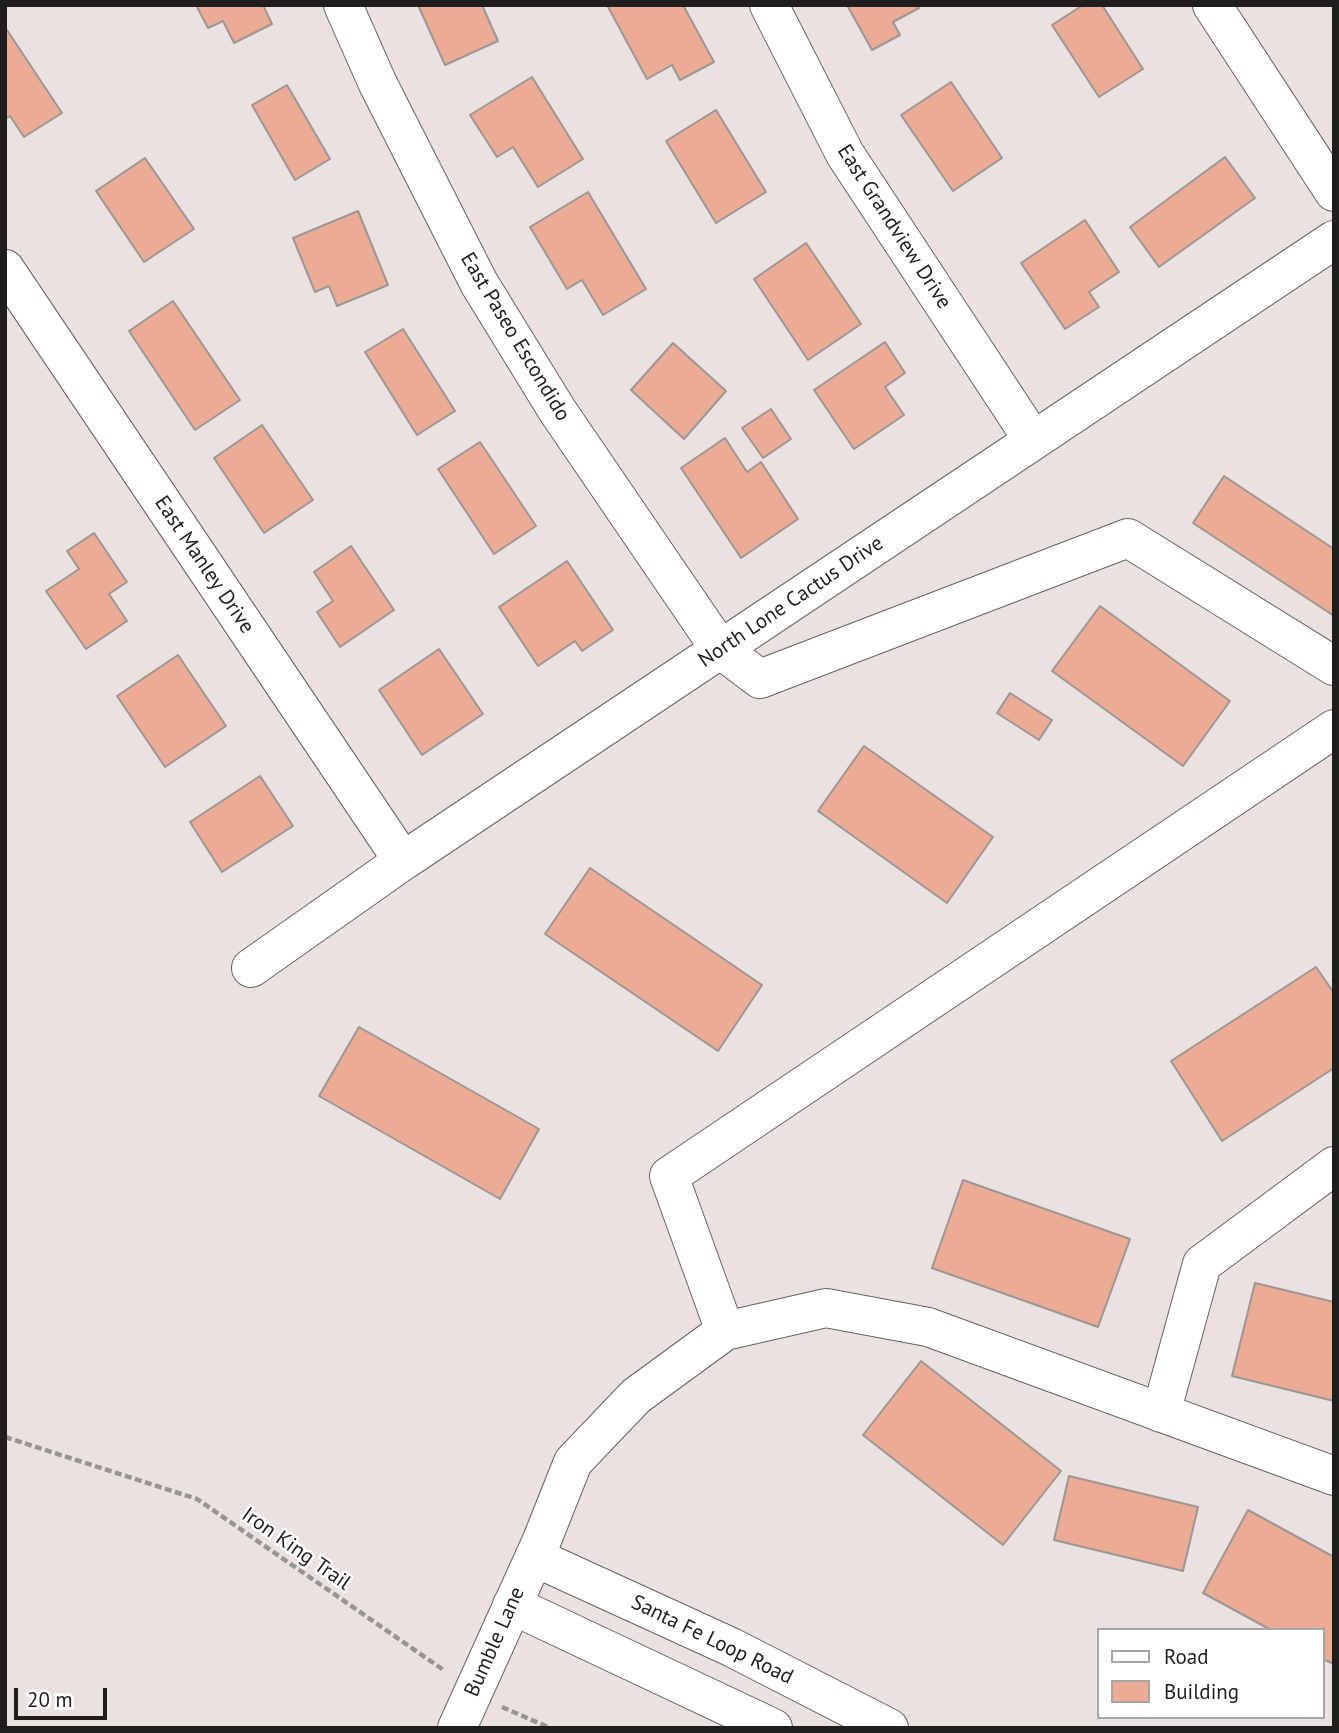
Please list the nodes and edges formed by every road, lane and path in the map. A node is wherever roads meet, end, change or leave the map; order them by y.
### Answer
1 (343, 5) edge
2 (769, 5) edge
3 (1212, 5) edge
4 (1334, 192) edge
5 (1334, 240) edge
6 (5, 269) edge
7 (1033, 440) junction
8 (720, 649) junction
9 (1334, 666) edge
10 (1334, 729) edge
11 (403, 861) junction
12 (251, 968) dead end
13 (1334, 1166) edge
14 (725, 1331) junction
15 (1161, 1413) junction
16 (5, 1437) edge
17 (1334, 1476) edge
18 (534, 1557) junction
19 (512, 1605) junction
20 (474, 1691) junction
21 (457, 1728) edge
22 (550, 1728) edge
23 (772, 1728) edge
24 (889, 1728) edge

1 - 8 street, East Paseo Escondido
2 - 7 street, East Grandview Drive
3 - 4 street
5 - 7 street, North Lone Cactus Drive
6 - 11 street, East Manley Drive
7 - 8 street, North Lone Cactus Drive
8 - 9 street, East Paseo Escondido
8 - 11 street, North Lone Cactus Drive
10 - 14 street
11 - 12 street, North Lone Cactus Drive
13 - 15 street
14 - 15 street
14 - 18 street, Bumble Lane
15 - 17 street
16 - 20 path, Iron King Trail
18 - 19 street, Bumble Lane
18 - 24 street, Santa Fe Loop Road
19 - 20 street, Bumble Lane
19 - 23 street
20 - 21 street, Bumble Lane
20 - 22 path, Iron King Trail

